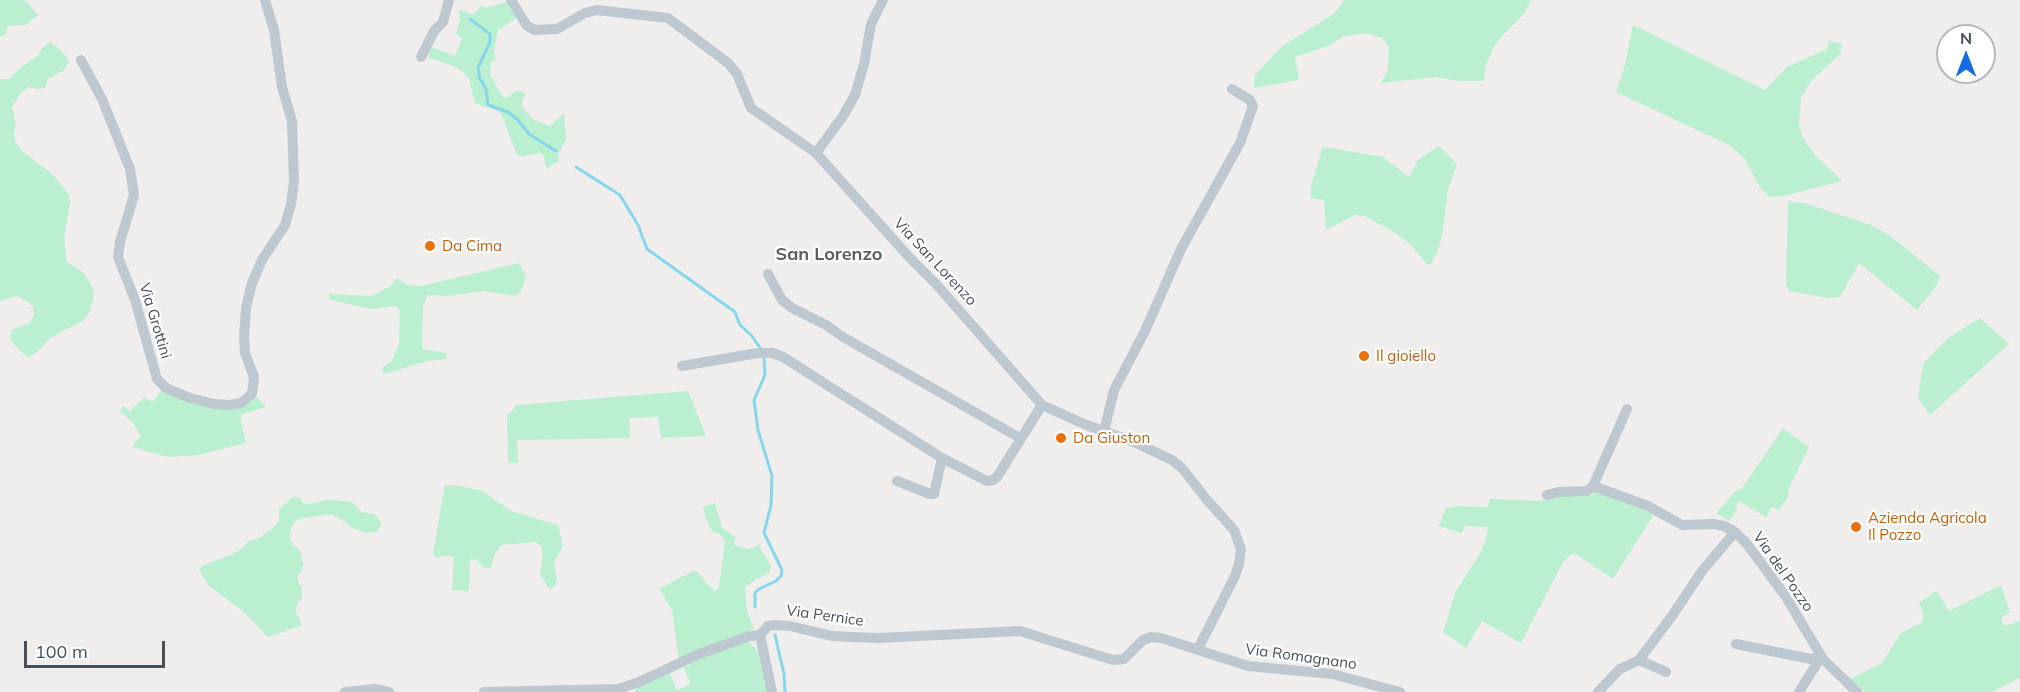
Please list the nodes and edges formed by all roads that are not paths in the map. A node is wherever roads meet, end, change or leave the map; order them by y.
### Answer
1 (265, 0) edge
2 (449, 0) edge
3 (511, 0) edge
4 (883, 0) edge
5 (421, 57) dead end
6 (81, 60) dead end
7 (1232, 89) dead end
8 (816, 153) junction
9 (768, 274) dead end
10 (682, 366) dead end
11 (1042, 405) junction
12 (1627, 409) dead end
13 (1104, 431) junction
14 (1020, 438) junction
15 (942, 458) junction
16 (897, 481) dead end
17 (1593, 486) junction
18 (1547, 495) dead end
19 (1735, 532) junction
20 (762, 633) junction
21 (1736, 644) dead end
22 (1198, 649) junction
23 (1821, 657) junction
24 (1639, 660) junction
25 (1666, 672) dead end
26 (345, 692) edge
27 (389, 692) edge
28 (484, 692) edge
29 (772, 692) edge
30 (1400, 692) edge
31 (1598, 692) edge
32 (1799, 692) edge
33 (1857, 692) edge

1 - 6 street, Via Grottini
2 - 5 street
3 - 8 street, Via San Lorenzo
4 - 8 street
7 - 13 street
8 - 11 street, Via San Lorenzo
9 - 14 street
10 - 15 street
11 - 13 street, Via San Lorenzo
11 - 14 street
12 - 17 street
13 - 22 street, Via San Lorenzo
14 - 15 street
15 - 16 street
17 - 18 street
17 - 19 street, Via del Pozzo
19 - 23 street, Via del Pozzo
19 - 24 street
20 - 22 street, Via Pernice
20 - 28 street, Via Pernice
20 - 29 street
21 - 23 street
22 - 30 street, Via Romagnano
23 - 32 street
23 - 33 street, Via del Pozzo
24 - 25 street
24 - 31 street
26 - 27 street

